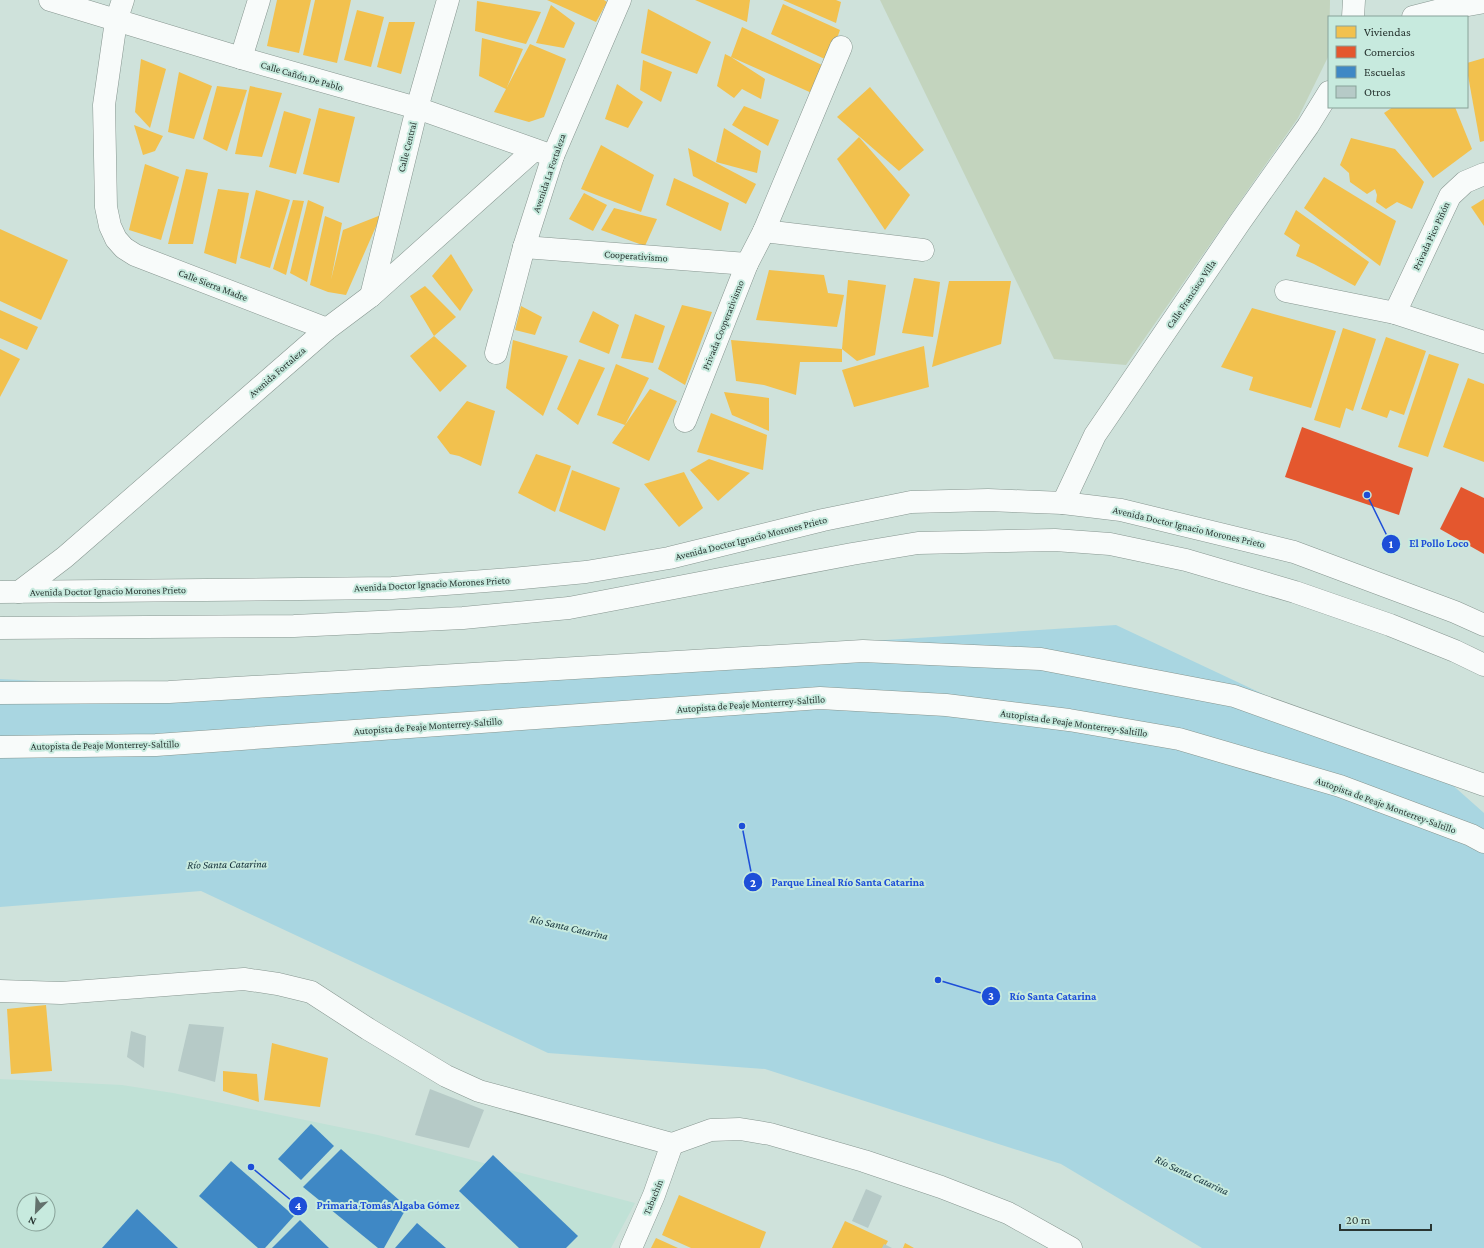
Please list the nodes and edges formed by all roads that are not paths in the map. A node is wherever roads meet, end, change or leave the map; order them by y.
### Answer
1 (50, 0) edge
2 (123, 0) edge
3 (259, 0) edge
4 (448, 0) edge
5 (620, 0) edge
6 (1354, 0) edge
7 (1484, 2) edge
8 (1353, 16) edge
9 (1417, 16) edge
10 (116, 21) junction
11 (841, 47) dead end
12 (241, 58) junction
13 (1328, 94) edge
14 (417, 108) junction
15 (543, 153) junction
16 (1484, 174) edge
17 (764, 231) junction
18 (524, 247) junction
19 (923, 250) dead end
20 (747, 264) junction
21 (1286, 291) dead end
22 (371, 296) junction
23 (1394, 313) junction
24 (327, 328) junction
25 (1484, 342) edge
26 (496, 353) dead end
27 (685, 421) dead end
28 (1063, 503) junction
29 (10, 592) edge
30 (1484, 625) edge
31 (0, 628) edge
32 (1484, 665) edge
33 (0, 693) edge
34 (0, 747) edge
35 (1484, 786) edge
36 (1484, 842) edge
37 (0, 991) edge
38 (672, 1144) junction
39 (631, 1248) edge
40 (1071, 1248) edge

1 - 10 main road, Calle Cañón De Pablo
2 - 10 main road, Calle Sierra Madre
3 - 12 main road
4 - 14 main road, Calle Central
5 - 15 main road, Avenida La Fortaleza
6 - 8 main road
7 - 9 main road
10 - 12 main road, Calle Cañón De Pablo
10 - 24 main road, Calle Sierra Madre
11 - 17 main road, Privada Cooperativismo
12 - 14 main road, Calle Cañón De Pablo
13 - 28 main road, Calle Francisco Villa
14 - 15 main road, Calle Cañón De Pablo
14 - 22 main road, Calle Central
15 - 18 main road, Avenida La Fortaleza
15 - 22 main road, Avenida Fortaleza
16 - 23 main road, Privada Pico Piñón
17 - 19 main road
17 - 20 main road, Privada Cooperativismo
18 - 20 main road, Cooperativismo
18 - 26 main road, Avenida La Fortaleza
20 - 27 main road, Privada Cooperativismo
21 - 23 main road
22 - 24 main road, Avenida Fortaleza
23 - 25 main road
24 - 29 main road, Avenida Fortaleza
28 - 29 main road, Avenida Doctor Ignacio Morones Prieto
28 - 30 main road, Avenida Doctor Ignacio Morones Prieto
31 - 32 main road
33 - 35 main road
34 - 36 main road, Autopista de Peaje Monterrey-Saltillo
37 - 38 main road
38 - 39 main road, Tabachín
38 - 40 main road

